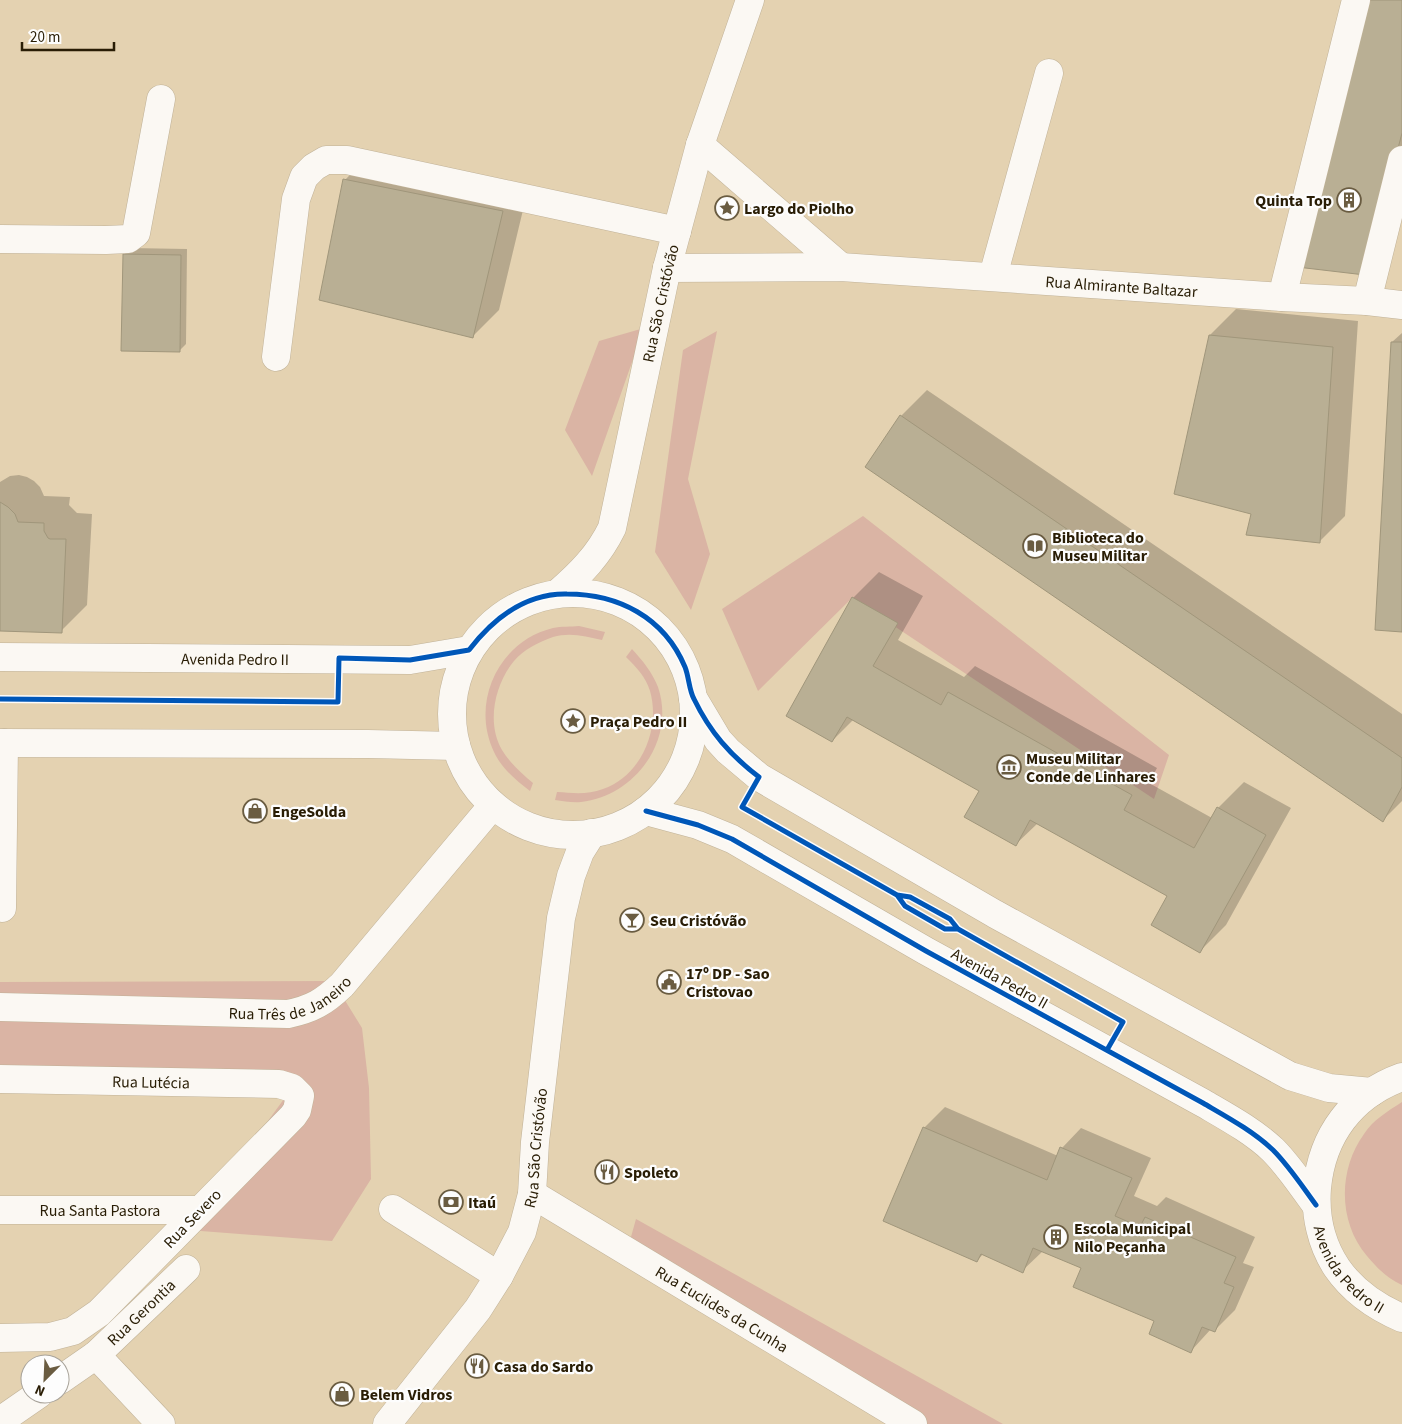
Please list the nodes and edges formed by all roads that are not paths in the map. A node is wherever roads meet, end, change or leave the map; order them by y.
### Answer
1 (750, 0) edge
2 (1356, 0) edge
3 (1049, 73) dead end
4 (161, 99) dead end
5 (700, 146) junction
6 (1402, 160) edge
7 (678, 231) junction
8 (0, 239) edge
9 (841, 267) junction
10 (667, 268) junction
11 (993, 276) junction
12 (1282, 297) junction
13 (1367, 301) junction
14 (1402, 305) edge
15 (276, 357) dead end
16 (558, 594) junction
17 (469, 650) junction
18 (0, 657) edge
19 (693, 698) junction
20 (2, 744) edge
21 (456, 746) junction
22 (494, 805) junction
23 (646, 810) junction
24 (592, 833) junction
25 (2, 908) dead end
26 (0, 1007) edge
27 (1402, 1077) edge
28 (0, 1079) edge
29 (1372, 1092) junction
30 (300, 1096) joint
31 (532, 1194) junction
32 (1316, 1204) junction
33 (392, 1208) dead end
34 (0, 1210) edge
35 (199, 1210) junction
36 (186, 1269) dead end
37 (499, 1276) junction
38 (1402, 1318) edge
39 (0, 1338) edge
40 (96, 1355) junction
41 (70, 1373) edge
42 (25, 1404) edge
43 (0, 1421) edge
44 (161, 1424) edge
45 (387, 1424) edge
46 (913, 1424) edge

1 - 5 street, Rua São Cristóvão
2 - 12 street
3 - 11 street
4 - 8 street
5 - 7 street, Rua São Cristóvão
5 - 9 street
6 - 13 street
7 - 10 street, Rua São Cristóvão
7 - 15 street
9 - 10 street, Rua Almirante Baltazar
9 - 11 street, Rua Almirante Baltazar
10 - 16 street, Rua São Cristóvão
11 - 12 street, Rua Almirante Baltazar
12 - 13 street, Rua Almirante Baltazar
13 - 14 street, Rua Almirante Baltazar
16 - 17 street
16 - 19 street
17 - 18 street, Avenida Pedro II
17 - 21 street
19 - 23 street
19 - 29 street
20 - 21 street
20 - 25 street
21 - 22 street
22 - 24 street
22 - 26 street, Rua Três de Janeiro
23 - 24 street
23 - 32 street, Avenida Pedro II
24 - 31 street, Rua São Cristóvão
27 - 29 street, Avenida Pedro II
28 - 30 street, Rua Lutécia
29 - 32 street, Avenida Pedro II
30 - 35 street, Rua Severo
31 - 37 street, Rua São Cristóvão
31 - 46 street, Rua Euclides da Cunha
32 - 38 street, Avenida Pedro II
33 - 37 street
34 - 35 street, Rua Santa Pastora
35 - 39 street, Rua Severo
36 - 40 street, Rua Gerontia
37 - 45 street, Rua São Cristóvão
40 - 41 street, Rua Gerontia
40 - 44 street, Rua Gerontia
42 - 43 street

